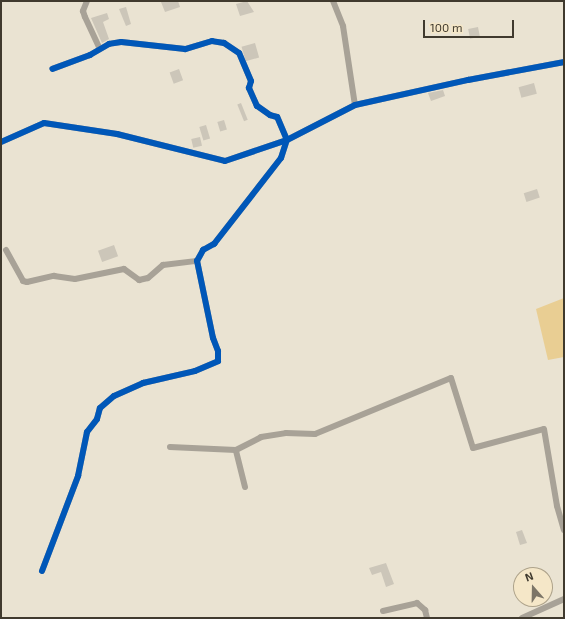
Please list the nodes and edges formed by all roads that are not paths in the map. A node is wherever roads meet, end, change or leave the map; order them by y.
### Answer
1 (88, 1) edge
2 (333, 1) edge
3 (100, 49) junction
4 (564, 62) edge
5 (52, 69) dead end
6 (355, 105) junction
7 (287, 140) junction
8 (1, 142) edge
9 (6, 250) dead end
10 (197, 260) junction
11 (170, 447) dead end
12 (236, 450) junction
13 (245, 487) dead end
14 (564, 530) edge
15 (42, 570) dead end
16 (564, 599) edge
17 (383, 611) dead end
18 (426, 618) edge
19 (522, 618) edge

1 - 3 street
2 - 6 street
3 - 5 street
3 - 7 street
4 - 6 street
6 - 7 street
7 - 8 street
7 - 10 street
9 - 10 street
10 - 15 street
11 - 12 street
12 - 13 street
12 - 14 street
16 - 19 street
17 - 18 street

